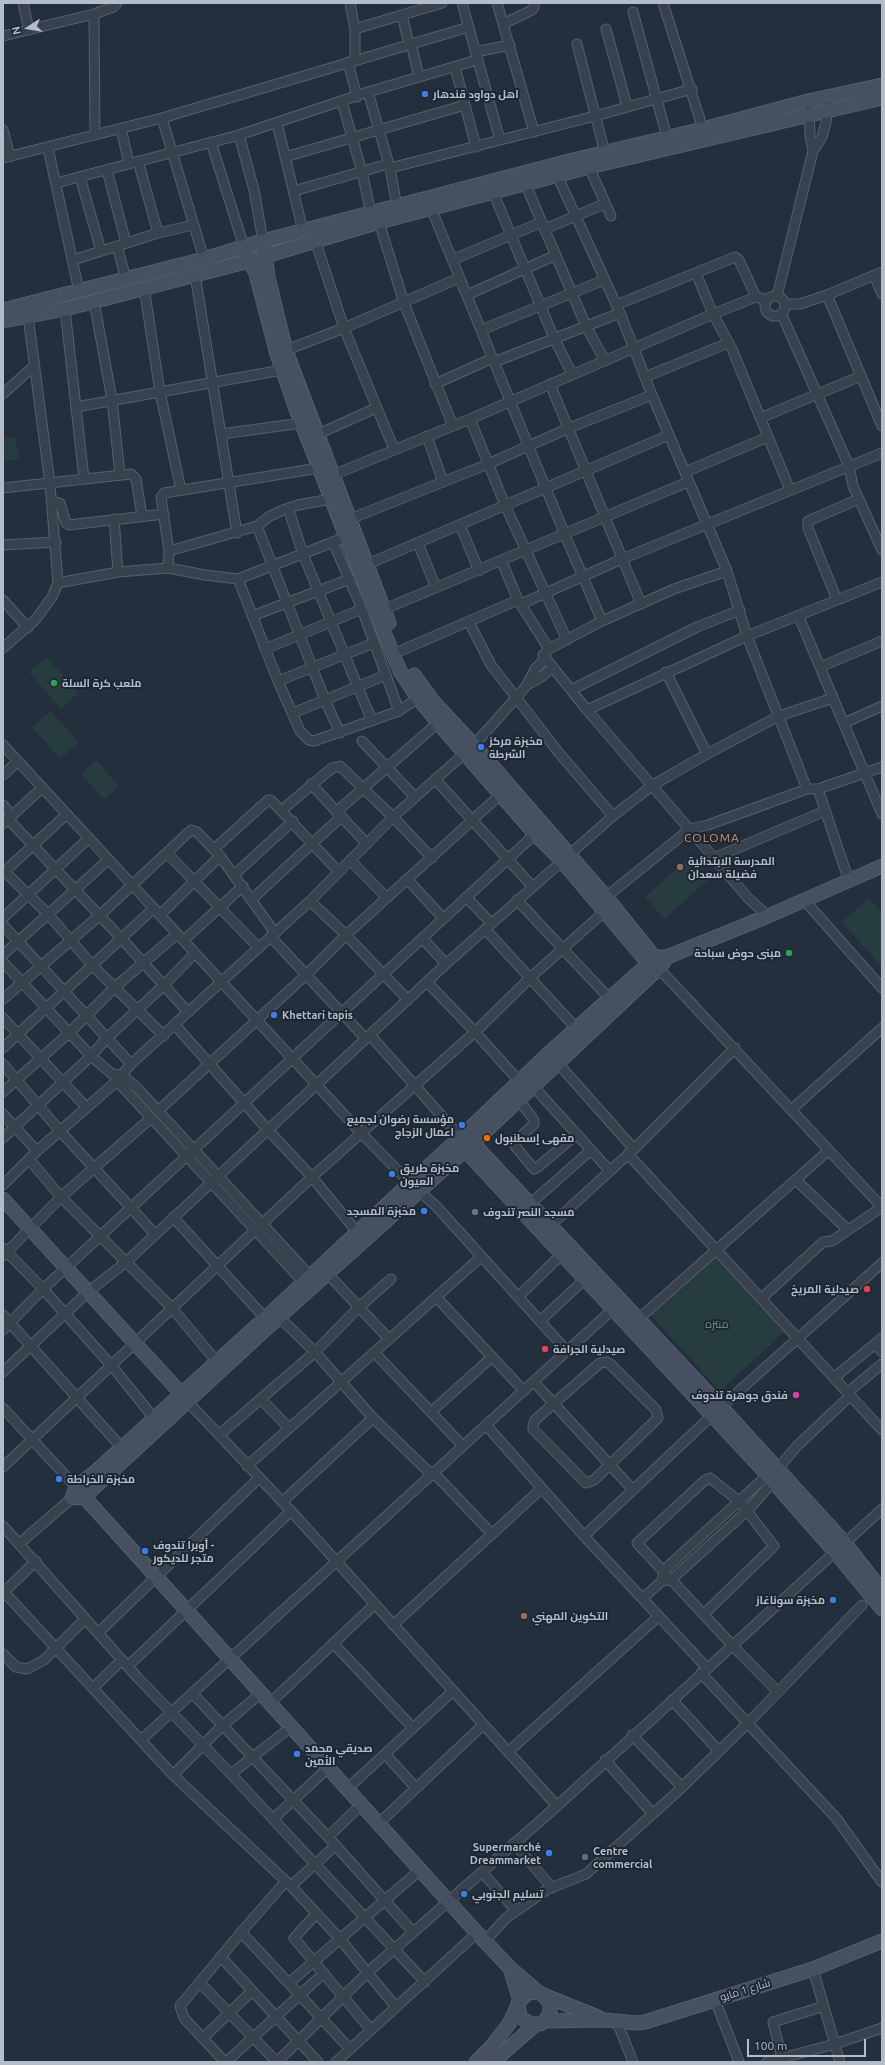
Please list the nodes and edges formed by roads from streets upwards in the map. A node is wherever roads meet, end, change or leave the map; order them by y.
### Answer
1 (23, 3) edge
2 (117, 3) edge
3 (350, 3) edge
4 (442, 3) edge
5 (462, 3) edge
6 (497, 3) edge
7 (534, 3) edge
8 (663, 3) edge
9 (633, 12) dead end
10 (94, 14) junction
11 (402, 15) junction
12 (503, 24) junction
13 (469, 27) junction
14 (355, 29) junction
15 (606, 29) dead end
16 (28, 30) junction
17 (3, 36) edge
18 (410, 44) junction
19 (578, 44) dead end
20 (510, 45) junction
21 (476, 56) junction
22 (351, 61) junction
23 (455, 67) junction
24 (419, 77) junction
25 (882, 85) edge
26 (692, 89) junction
27 (368, 92) junction
28 (357, 97) junction
29 (828, 97) junction
30 (882, 98) edge
31 (656, 99) junction
32 (808, 101) junction
33 (342, 102) junction
34 (465, 104) junction
35 (627, 106) junction
36 (828, 111) junction
37 (595, 116) junction
38 (809, 116) junction
39 (162, 118) junction
40 (277, 123) junction
41 (121, 128) junction
42 (379, 129) junction
43 (703, 129) junction
44 (3, 130) edge
45 (534, 132) junction
46 (95, 135) junction
47 (239, 135) junction
48 (667, 137) junction
49 (353, 138) junction
50 (500, 140) junction
51 (211, 142) junction
52 (476, 147) junction
53 (48, 148) junction
54 (813, 151) junction
55 (172, 153) junction
56 (605, 153) junction
57 (285, 157) junction
58 (7, 158) edge
59 (134, 163) junction
60 (389, 166) junction
61 (589, 167) junction
62 (107, 170) junction
63 (362, 172) junction
64 (557, 175) junction
65 (80, 177) junction
66 (56, 183) junction
67 (525, 183) junction
68 (294, 191) junction
69 (492, 192) junction
70 (604, 204) junction
71 (397, 207) junction
72 (431, 208) junction
73 (575, 216) junction
74 (612, 216) dead end
75 (375, 218) junction
76 (192, 225) junction
77 (543, 225) junction
78 (302, 231) junction
79 (158, 233) junction
80 (511, 235) junction
81 (315, 240) junction
82 (263, 241) junction
83 (121, 244) junction
84 (244, 247) junction
85 (101, 251) junction
86 (265, 255) junction
87 (556, 255) junction
88 (204, 259) junction
89 (73, 260) junction
90 (250, 260) junction
91 (452, 260) junction
92 (525, 269) junction
93 (696, 273) junction
94 (878, 273) edge
95 (195, 275) junction
96 (459, 278) junction
97 (126, 279) junction
98 (604, 280) junction
99 (144, 288) junction
100 (79, 291) junction
101 (572, 292) junction
102 (882, 294) edge
103 (467, 295) junction
104 (827, 295) junction
105 (777, 296) junction
106 (756, 297) junction
107 (94, 301) junction
108 (765, 302) junction
109 (404, 303) junction
110 (786, 304) junction
111 (540, 305) junction
112 (65, 309) junction
113 (618, 309) junction
114 (713, 314) junction
115 (782, 314) junction
116 (28, 316) junction
117 (3, 318) edge
118 (586, 326) junction
119 (344, 328) junction
120 (481, 330) junction
121 (554, 338) junction
122 (728, 343) junction
123 (634, 349) junction
124 (281, 352) junction
125 (494, 360) junction
126 (605, 361) junction
127 (35, 365) junction
128 (282, 370) junction
129 (572, 374) junction
130 (861, 376) junction
131 (645, 377) junction
132 (212, 383) junction
133 (435, 384) junction
134 (550, 384) junction
135 (160, 392) junction
136 (3, 394) edge
137 (652, 395) junction
138 (816, 395) junction
139 (112, 400) junction
140 (510, 401) junction
141 (76, 407) junction
142 (376, 408) junction
143 (760, 418) junction
144 (470, 419) junction
145 (302, 423) junction
146 (453, 426) junction
147 (882, 426) edge
148 (569, 428) junction
149 (221, 434) junction
150 (316, 435) junction
151 (427, 436) junction
152 (669, 436) junction
153 (768, 437) junction
154 (529, 446) junction
155 (394, 449) junction
156 (882, 453) edge
157 (488, 464) junction
158 (849, 466) junction
159 (586, 470) junction
160 (685, 472) junction
161 (325, 474) junction
162 (120, 475) junction
163 (84, 479) junction
164 (228, 482) junction
165 (443, 482) junction
166 (688, 482) junction
167 (50, 484) junction
168 (546, 487) junction
169 (3, 488) edge
170 (181, 490) junction
171 (790, 490) junction
172 (331, 499) junction
173 (859, 499) junction
174 (52, 501) junction
175 (505, 505) junction
176 (288, 508) junction
177 (164, 514) junction
178 (142, 516) junction
179 (605, 517) junction
180 (114, 519) junction
181 (350, 519) junction
182 (460, 525) junction
183 (706, 525) junction
184 (257, 526) junction
185 (237, 533) junction
186 (564, 535) junction
187 (346, 537) junction
188 (56, 542) junction
189 (333, 542) junction
190 (418, 543) junction
191 (3, 545) edge
192 (882, 550) edge
193 (169, 551) junction
194 (526, 551) junction
195 (303, 554) junction
196 (622, 559) junction
197 (502, 562) junction
198 (368, 564) junction
199 (273, 566) junction
200 (168, 568) junction
201 (479, 571) junction
202 (727, 571) junction
203 (118, 572) junction
204 (582, 576) junction
205 (238, 579) junction
206 (350, 579) junction
207 (882, 582) edge
208 (58, 584) junction
209 (436, 588) junction
210 (317, 591) junction
211 (545, 592) junction
212 (3, 600) edge
213 (837, 600) junction
214 (519, 602) junction
215 (287, 603) junction
216 (641, 604) junction
217 (362, 609) junction
218 (740, 610) junction
219 (380, 611) junction
220 (252, 616) junction
221 (799, 617) junction
222 (602, 621) junction
223 (469, 622) junction
224 (331, 623) junction
225 (28, 628) junction
226 (300, 635) junction
227 (747, 636) junction
228 (567, 640) junction
229 (882, 641) edge
230 (374, 643) junction
231 (3, 648) edge
232 (265, 649) junction
233 (549, 649) junction
234 (400, 651) junction
235 (344, 654) junction
236 (546, 658) junction
237 (312, 667) junction
238 (553, 667) junction
239 (820, 667) junction
240 (666, 672) junction
241 (386, 675) junction
242 (278, 681) junction
243 (527, 685) junction
244 (358, 686) junction
245 (571, 690) junction
246 (418, 698) junction
247 (516, 698) junction
248 (833, 698) junction
249 (325, 700) junction
250 (882, 706) edge
251 (587, 710) junction
252 (399, 711) junction
253 (293, 713) junction
254 (779, 716) junction
255 (372, 721) junction
256 (439, 722) junction
257 (844, 723) junction
258 (340, 733) junction
259 (362, 741) dead end
260 (3, 745) edge
261 (470, 748) junction
262 (708, 754) junction
263 (18, 761) junction
264 (387, 767) junction
265 (882, 767) edge
266 (865, 773) junction
267 (3, 775) edge
268 (435, 779) junction
269 (311, 784) junction
270 (653, 785) junction
271 (42, 788) junction
272 (363, 788) junction
273 (807, 789) junction
274 (818, 789) junction
275 (502, 794) junction
276 (415, 797) junction
277 (3, 805) edge
278 (282, 810) junction
279 (825, 811) junction
280 (67, 814) junction
281 (882, 814) edge
282 (339, 815) junction
283 (613, 816) junction
284 (393, 817) junction
285 (8, 819) edge
286 (473, 819) junction
287 (293, 821) junction
288 (690, 829) junction
289 (535, 834) junction
290 (89, 838) junction
291 (33, 844) junction
292 (314, 844) junction
293 (367, 844) junction
294 (214, 848) junction
295 (167, 853) junction
296 (220, 856) junction
297 (564, 857) junction
298 (432, 858) junction
299 (714, 858) junction
300 (508, 859) junction
301 (108, 860) junction
302 (350, 860) junction
303 (882, 866) edge
304 (55, 868) junction
305 (338, 871) junction
306 (4, 872) edge
307 (235, 874) junction
308 (407, 879) junction
309 (194, 880) junction
310 (849, 881) junction
311 (132, 885) junction
312 (242, 886) junction
313 (532, 886) junction
314 (75, 890) junction
315 (28, 895) junction
316 (466, 897) junction
317 (606, 897) junction
318 (387, 898) junction
319 (251, 900) junction
320 (517, 900) junction
321 (310, 901) junction
322 (805, 901) junction
323 (219, 907) junction
324 (157, 912) junction
325 (604, 912) junction
326 (48, 914) junction
327 (99, 916) junction
328 (768, 916) junction
329 (3, 918) edge
330 (443, 918) junction
331 (3, 925) edge
332 (488, 926) junction
333 (273, 935) junction
334 (346, 935) junction
335 (180, 937) junction
336 (121, 938) junction
337 (422, 938) junction
338 (72, 940) junction
339 (18, 941) junction
340 (259, 948) junction
341 (563, 948) junction
342 (195, 953) junction
343 (3, 955) edge
344 (3, 962) edge
345 (142, 963) junction
346 (446, 964) junction
347 (92, 965) junction
348 (659, 965) junction
349 (41, 966) junction
350 (383, 974) junction
351 (306, 975) junction
352 (530, 978) junction
353 (221, 980) junction
354 (21, 982) junction
355 (426, 982) junction
356 (164, 986) junction
357 (115, 987) junction
358 (882, 988) edge
359 (64, 990) junction
360 (4, 997) edge
361 (609, 998) junction
362 (408, 1000) junction
363 (46, 1008) junction
364 (137, 1010) junction
365 (188, 1012) junction
366 (341, 1014) junction
367 (86, 1015) junction
368 (3, 1018) edge
369 (257, 1019) junction
370 (175, 1025) junction
371 (576, 1028) junction
372 (882, 1028) edge
373 (475, 1032) junction
374 (19, 1034) junction
375 (68, 1034) junction
376 (164, 1036) junction
377 (368, 1037) junction
378 (107, 1038) junction
379 (3, 1048) edge
380 (735, 1048) junction
381 (549, 1053) junction
382 (90, 1056) junction
383 (41, 1058) junction
384 (292, 1058) junction
385 (558, 1063) junction
386 (3, 1064) edge
387 (131, 1064) junction
388 (209, 1064) junction
389 (118, 1077) junction
390 (16, 1079) junction
391 (519, 1081) junction
392 (62, 1082) junction
393 (414, 1085) junction
394 (317, 1086) junction
395 (533, 1086) junction
396 (3, 1092) edge
397 (519, 1100) junction
398 (244, 1103) junction
399 (38, 1104) junction
400 (86, 1107) junction
401 (791, 1110) junction
402 (158, 1111) junction
403 (3, 1114) edge
404 (151, 1118) junction
405 (15, 1126) junction
406 (268, 1130) junction
407 (60, 1131) junction
408 (361, 1133) junction
409 (577, 1134) junction
410 (3, 1138) edge
411 (463, 1140) junction
412 (37, 1150) junction
413 (591, 1150) junction
414 (631, 1151) junction
415 (828, 1151) junction
416 (190, 1153) junction
417 (29, 1159) junction
418 (93, 1167) junction
419 (610, 1171) junction
420 (312, 1177) junction
421 (215, 1179) junction
422 (796, 1180) junction
423 (3, 1185) edge
424 (414, 1187) junction
425 (61, 1197) junction
426 (3, 1199) edge
427 (530, 1204) junction
428 (882, 1207) edge
429 (131, 1208) junction
430 (173, 1217) junction
431 (536, 1218) junction
432 (551, 1225) junction
433 (259, 1227) junction
434 (30, 1228) junction
435 (848, 1230) junction
436 (357, 1232) junction
437 (155, 1234) junction
438 (101, 1236) junction
439 (718, 1250) junction
440 (4, 1252) edge
441 (562, 1254) junction
442 (481, 1257) junction
443 (126, 1262) junction
444 (882, 1263) edge
445 (218, 1266) junction
446 (66, 1268) junction
447 (328, 1274) junction
448 (391, 1279) dead end
449 (585, 1279) junction
450 (310, 1283) junction
451 (43, 1289) junction
452 (88, 1292) junction
453 (518, 1297) junction
454 (437, 1298) junction
455 (762, 1298) junction
456 (172, 1308) junction
457 (358, 1308) junction
458 (614, 1309) junction
459 (64, 1314) junction
460 (3, 1315) edge
461 (279, 1317) junction
462 (265, 1318) junction
463 (540, 1321) junction
464 (10, 1323) junction
465 (635, 1323) junction
466 (3, 1330) edge
467 (388, 1338) junction
468 (798, 1338) junction
469 (247, 1340) junction
470 (879, 1341) edge
471 (134, 1342) junction
472 (32, 1346) junction
473 (567, 1351) junction
474 (315, 1352) junction
475 (374, 1352) junction
476 (882, 1352) edge
477 (492, 1357) junction
478 (217, 1362) junction
479 (882, 1364) edge
480 (111, 1365) junction
481 (3, 1372) edge
482 (835, 1377) junction
483 (340, 1382) junction
484 (534, 1382) junction
485 (524, 1391) junction
486 (850, 1394) junction
487 (184, 1397) junction
488 (77, 1398) junction
489 (261, 1399) junction
490 (555, 1404) junction
491 (3, 1408) edge
492 (431, 1412) junction
493 (717, 1412) junction
494 (154, 1418) junction
495 (373, 1418) junction
496 (486, 1425) junction
497 (289, 1428) junction
498 (882, 1430) edge
499 (219, 1435) junction
500 (33, 1439) junction
501 (462, 1445) junction
502 (122, 1448) junction
503 (611, 1464) junction
504 (247, 1466) junction
505 (3, 1467) edge
506 (432, 1473) junction
507 (776, 1473) junction
508 (259, 1478) junction
509 (541, 1489) junction
510 (633, 1490) junction
511 (77, 1494) junction
512 (282, 1502) junction
513 (740, 1502) junction
514 (882, 1509) edge
515 (748, 1510) junction
516 (291, 1511) junction
517 (3, 1526) edge
518 (492, 1534) junction
519 (584, 1536) junction
520 (20, 1543) junction
521 (840, 1547) junction
522 (36, 1561) junction
523 (335, 1562) junction
524 (664, 1570) junction
525 (156, 1576) junction
526 (672, 1579) junction
527 (662, 1581) junction
528 (874, 1587) edge
529 (3, 1592) edge
530 (643, 1598) junction
531 (374, 1605) junction
532 (862, 1605) dead end
533 (882, 1609) edge
534 (187, 1611) junction
535 (704, 1614) junction
536 (659, 1616) junction
537 (85, 1619) junction
538 (393, 1625) junction
539 (99, 1632) junction
540 (333, 1643) junction
541 (732, 1646) junction
542 (56, 1649) junction
543 (3, 1654) edge
544 (231, 1659) junction
545 (125, 1663) junction
546 (704, 1670) junction
547 (92, 1688) junction
548 (453, 1691) junction
549 (778, 1692) junction
550 (261, 1693) junction
551 (193, 1694) junction
552 (672, 1700) junction
553 (270, 1703) junction
554 (172, 1712) junction
555 (749, 1722) junction
556 (483, 1724) junction
557 (222, 1726) junction
558 (291, 1726) junction
559 (413, 1728) junction
560 (632, 1735) junction
561 (140, 1740) junction
562 (203, 1744) junction
563 (719, 1751) junction
564 (508, 1752) junction
565 (386, 1754) junction
566 (252, 1758) junction
567 (605, 1760) junction
568 (328, 1768) junction
569 (231, 1774) junction
570 (173, 1776) junction
571 (682, 1787) junction
572 (416, 1788) junction
573 (347, 1789) junction
574 (292, 1800) junction
575 (361, 1805) junction
576 (557, 1806) junction
577 (653, 1814) junction
578 (273, 1819) junction
579 (378, 1824) junction
580 (328, 1837) junction
581 (514, 1843) junction
582 (335, 1846) junction
583 (315, 1864) junction
584 (420, 1870) junction
585 (482, 1872) junction
586 (882, 1882) edge
587 (288, 1884) junction
588 (552, 1888) junction
589 (384, 1900) junction
590 (449, 1902) junction
591 (516, 1911) junction
592 (316, 1914) junction
593 (364, 1919) junction
594 (241, 1932) junction
595 (413, 1932) junction
596 (481, 1937) junction
597 (340, 1939) junction
598 (882, 1941) edge
599 (394, 1949) junction
600 (221, 1957) junction
601 (315, 1962) junction
602 (510, 1968) junction
603 (813, 1969) junction
604 (324, 1973) junction
605 (367, 1973) junction
606 (425, 1982) junction
607 (200, 1983) junction
608 (289, 1983) junction
609 (252, 1991) junction
610 (541, 1994) junction
611 (300, 1995) junction
612 (344, 1997) junction
613 (715, 2000) junction
614 (519, 2003) junction
615 (824, 2006) junction
616 (396, 2007) junction
617 (230, 2013) junction
618 (275, 2016) junction
619 (323, 2018) junction
620 (611, 2021) junction
621 (540, 2023) junction
622 (882, 2028) edge
623 (371, 2030) junction
624 (253, 2037) junction
625 (203, 2038) junction
626 (298, 2041) junction
627 (835, 2044) junction
628 (350, 2049) junction
629 (803, 2052) junction
630 (782, 2058) junction
631 (226, 2062) edge
632 (277, 2062) edge
633 (318, 2062) edge
634 (336, 2062) edge
635 (476, 2062) edge
636 (493, 2062) edge
637 (633, 2062) edge
638 (739, 2062) edge
639 (766, 2062) edge
640 (806, 2062) edge
641 (840, 2062) edge

1 - 16 street
2 - 10 street
3 - 14 street
4 - 11 street
5 - 13 street
6 - 12 street
7 - 12 street
8 - 26 street
9 - 31 street
10 - 16 street
10 - 46 street
11 - 14 street
11 - 18 street
12 - 20 street
13 - 18 street
13 - 21 street
14 - 22 street
15 - 35 street
16 - 17 street
18 - 22 street
18 - 24 street
19 - 37 street
20 - 21 street
20 - 45 street
21 - 23 street
21 - 50 street
22 - 28 street
22 - 39 street
23 - 24 street
23 - 34 street
24 - 27 street
25 - 29 street
26 - 31 street
26 - 43 street
27 - 28 street
27 - 42 street
28 - 33 street
29 - 32 street
29 - 36 street
30 - 36 street
31 - 35 street
31 - 48 street
32 - 38 street
32 - 43 street
33 - 40 street
33 - 49 street
34 - 42 street
34 - 52 street
35 - 37 street
36 - 38 street
36 - 54 street
37 - 45 street
37 - 56 street
38 - 54 street
38 - 61 street
39 - 41 street
39 - 55 street
40 - 47 street
40 - 57 street
41 - 46 street
41 - 59 street
42 - 49 street
42 - 60 street
43 - 48 street
44 - 58 street
45 - 50 street
46 - 53 street
47 - 51 street
47 - 82 street
48 - 56 street
49 - 57 street
49 - 63 street
50 - 52 street
51 - 55 street
51 - 84 street
52 - 60 street
53 - 58 street
53 - 66 street
54 - 105 street
55 - 59 street
55 - 76 street
56 - 71 street
57 - 68 street
59 - 62 street
59 - 79 street
60 - 63 street
60 - 71 street
61 - 64 street
61 - 70 street
62 - 65 street
62 - 83 street
63 - 68 street
63 - 75 street
64 - 67 street
64 - 73 street
65 - 66 street
65 - 85 street
66 - 89 street
67 - 69 street
67 - 77 street
68 - 78 street
69 - 72 street
69 - 80 street
70 - 73 street
70 - 74 street
71 - 75 street
72 - 75 street
72 - 91 street
73 - 77 street
73 - 98 street
75 - 78 street
75 - 81 street
75 - 109 street
76 - 79 street
76 - 88 street
77 - 80 street
77 - 87 street
78 - 82 street
79 - 83 street
80 - 91 street
80 - 92 street
81 - 86 street
81 - 119 street
82 - 84 street
82 - 86 street
83 - 85 street
83 - 97 street
84 - 88 street
84 - 90 street
85 - 89 street
86 - 90 street
86 - 124 street
87 - 92 street
87 - 101 street
88 - 97 street
89 - 100 street
90 - 95 street
90 - 124 street
91 - 96 street
92 - 103 street
92 - 111 street
93 - 106 street
93 - 113 street
93 - 114 street
94 - 102 street
94 - 104 street
95 - 99 street
95 - 132 street
96 - 103 street
96 - 109 street
97 - 100 street
98 - 101 street
98 - 113 street
99 - 107 street
99 - 135 street
100 - 117 street
101 - 111 street
101 - 118 street
103 - 120 street
104 - 110 street
104 - 130 street
105 - 108 street
105 - 110 street
106 - 108 street
106 - 114 street
107 - 112 street
107 - 139 street
108 - 115 street
109 - 119 street
109 - 133 street
110 - 115 street
111 - 120 street
111 - 121 street
112 - 116 street
112 - 141 street
113 - 118 street
113 - 123 street
114 - 122 street
114 - 123 street
115 - 138 street
116 - 117 street
116 - 127 street
118 - 121 street
118 - 126 street
119 - 124 street
119 - 142 street
120 - 125 street
121 - 125 street
121 - 129 street
122 - 131 street
122 - 143 street
123 - 126 street
123 - 131 street
124 - 128 street
124 - 150 street
125 - 133 street
125 - 140 street
126 - 129 street
127 - 136 street
127 - 167 street
128 - 132 street
128 - 145 street
129 - 134 street
130 - 138 street
130 - 147 street
131 - 137 street
132 - 135 street
132 - 149 street
133 - 146 street
134 - 140 street
134 - 148 street
135 - 139 street
135 - 170 street
137 - 148 street
137 - 152 street
138 - 143 street
138 - 158 street
139 - 141 street
139 - 162 street
140 - 144 street
140 - 154 street
141 - 163 street
142 - 150 street
142 - 155 street
143 - 153 street
144 - 146 street
144 - 157 street
145 - 149 street
145 - 161 street
146 - 151 street
148 - 154 street
148 - 159 street
149 - 164 street
150 - 161 street
151 - 155 street
151 - 165 street
152 - 159 street
152 - 160 street
153 - 160 street
153 - 171 street
154 - 157 street
154 - 168 street
155 - 161 street
156 - 158 street
157 - 165 street
157 - 175 street
158 - 171 street
158 - 173 street
159 - 168 street
159 - 179 street
160 - 166 street
161 - 164 street
161 - 172 street
161 - 181 street
162 - 163 street
162 - 178 street
163 - 167 street
164 - 170 street
164 - 185 street
165 - 181 street
166 - 179 street
166 - 183 street
167 - 169 street
167 - 174 street
168 - 175 street
168 - 186 street
170 - 177 street
171 - 183 street
172 - 176 street
172 - 187 street
173 - 192 street
173 - 213 street
174 - 180 street
174 - 188 street
175 - 182 street
175 - 194 street
176 - 184 street
176 - 195 street
177 - 178 street
177 - 193 street
178 - 180 street
179 - 186 street
179 - 196 street
180 - 203 street
181 - 198 street
182 - 190 street
182 - 201 street
183 - 196 street
183 - 202 street
184 - 185 street
184 - 199 street
185 - 193 street
186 - 194 street
186 - 204 street
187 - 189 street
187 - 219 street
188 - 191 street
188 - 208 street
189 - 195 street
189 - 206 street
190 - 198 street
190 - 209 street
193 - 200 street
194 - 197 street
194 - 211 street
195 - 199 street
195 - 210 street
196 - 204 street
196 - 216 street
197 - 201 street
197 - 214 street
198 - 219 street
199 - 205 street
199 - 215 street
200 - 203 street
200 - 205 street
201 - 209 street
202 - 216 street
202 - 218 street
203 - 208 street
204 - 211 street
204 - 222 street
205 - 220 street
206 - 210 street
206 - 217 street
207 - 213 street
208 - 225 street
209 - 219 street
210 - 215 street
210 - 224 street
211 - 214 street
211 - 228 street
212 - 225 street
213 - 221 street
214 - 223 street
214 - 233 street
215 - 220 street
215 - 226 street
216 - 222 street
217 - 224 street
217 - 230 street
218 - 227 street
218 - 245 street
219 - 234 street
219 - 246 street
220 - 232 street
221 - 227 street
221 - 239 street
222 - 228 street
223 - 234 street
223 - 247 street
224 - 226 street
224 - 235 street
225 - 231 street
226 - 232 street
226 - 237 street
227 - 240 street
227 - 254 street
228 - 233 street
229 - 239 street
230 - 235 street
230 - 241 street
232 - 242 street
233 - 236 street
234 - 261 street
235 - 237 street
235 - 244 street
236 - 238 street
236 - 243 street
237 - 242 street
237 - 249 street
238 - 243 street
238 - 245 street
239 - 248 street
240 - 251 street
240 - 262 street
241 - 244 street
241 - 252 street
242 - 253 street
243 - 247 street
244 - 249 street
244 - 255 street
245 - 251 street
246 - 252 street
246 - 256 street
247 - 261 street
247 - 283 street
248 - 254 street
248 - 257 street
249 - 253 street
249 - 258 street
250 - 257 street
251 - 270 street
252 - 255 street
253 - 258 street
254 - 262 street
254 - 273 street
255 - 258 street
256 - 261 street
256 - 264 street
257 - 266 street
259 - 264 street
260 - 263 street
261 - 268 street
261 - 275 street
261 - 297 street
262 - 270 street
263 - 267 street
263 - 271 street
264 - 272 street
264 - 276 street
265 - 266 street
266 - 274 street
266 - 281 street
268 - 276 street
268 - 286 street
269 - 272 street
269 - 278 street
269 - 282 street
270 - 283 street
270 - 288 street
271 - 280 street
271 - 285 street
272 - 282 street
272 - 284 street
273 - 274 street
273 - 288 street
274 - 279 street
275 - 286 street
275 - 289 street
276 - 284 street
277 - 285 street
278 - 287 street
278 - 294 street
279 - 299 street
279 - 310 street
280 - 290 street
280 - 291 street
282 - 292 street
282 - 293 street
283 - 297 street
284 - 293 street
284 - 298 street
285 - 291 street
286 - 298 street
286 - 300 street
287 - 292 street
287 - 307 street
288 - 299 street
288 - 317 street
289 - 297 street
289 - 300 street
290 - 301 street
290 - 304 street
291 - 304 street
291 - 306 street
292 - 305 street
292 - 319 street
293 - 302 street
294 - 295 street
294 - 296 street
295 - 309 street
295 - 311 street
296 - 307 street
296 - 309 street
297 - 313 street
297 - 317 street
297 - 325 street
298 - 308 street
299 - 328 street
300 - 313 street
300 - 316 street
301 - 311 street
301 - 314 street
302 - 305 street
302 - 318 street
303 - 310 street
304 - 314 street
304 - 315 street
305 - 321 street
306 - 315 street
307 - 312 street
308 - 318 street
308 - 330 street
309 - 323 street
309 - 324 street
310 - 322 street
311 - 324 street
311 - 327 street
312 - 319 street
312 - 323 street
313 - 320 street
314 - 326 street
314 - 327 street
315 - 326 street
315 - 329 street
316 - 330 street
316 - 332 street
317 - 348 street
318 - 334 street
319 - 333 street
320 - 332 street
320 - 341 street
321 - 333 street
321 - 334 street
322 - 328 street
322 - 358 street
323 - 335 street
323 - 340 street
324 - 335 street
324 - 336 street
325 - 341 street
325 - 348 street
326 - 338 street
326 - 339 street
327 - 336 street
327 - 338 street
328 - 348 street
330 - 337 street
331 - 339 street
332 - 346 street
332 - 352 street
333 - 340 street
333 - 351 street
334 - 350 street
334 - 351 street
335 - 342 street
335 - 345 street
336 - 345 street
336 - 347 street
337 - 346 street
337 - 350 street
338 - 347 street
338 - 349 street
339 - 343 street
339 - 349 street
340 - 353 street
341 - 352 street
341 - 361 street
342 - 353 street
342 - 356 street
344 - 354 street
345 - 356 street
345 - 357 street
346 - 355 street
347 - 357 street
347 - 359 street
348 - 361 street
348 - 380 street
348 - 385 street
349 - 354 street
349 - 359 street
350 - 362 street
350 - 366 street
351 - 366 street
351 - 369 street
352 - 371 street
352 - 373 street
353 - 365 street
353 - 369 street
354 - 360 street
354 - 363 street
355 - 362 street
355 - 373 street
356 - 364 street
356 - 365 street
357 - 364 street
357 - 367 street
359 - 363 street
359 - 367 street
361 - 371 street
362 - 377 street
363 - 374 street
363 - 375 street
364 - 376 street
364 - 378 street
365 - 370 street
366 - 377 street
366 - 384 street
367 - 375 street
367 - 378 street
368 - 374 street
369 - 384 street
369 - 388 street
370 - 376 street
370 - 388 street
371 - 381 street
372 - 401 street
373 - 391 street
373 - 393 street
374 - 379 street
374 - 383 street
375 - 382 street
375 - 383 street
376 - 387 street
377 - 393 street
377 - 394 street
378 - 382 street
378 - 387 street
380 - 401 street
380 - 414 street
381 - 385 street
381 - 391 street
382 - 389 street
382 - 392 street
383 - 390 street
383 - 392 street
384 - 394 street
384 - 398 street
385 - 395 street
385 - 414 street
386 - 390 street
387 - 389 street
388 - 398 street
388 - 402 street
389 - 400 street
389 - 402 street
389 - 404 street
390 - 396 street
390 - 399 street
391 - 411 street
392 - 399 street
392 - 400 street
393 - 408 street
393 - 411 street
394 - 406 street
394 - 408 street
395 - 397 street
395 - 409 street
397 - 409 street
397 - 411 street
398 - 406 street
398 - 416 street
399 - 405 street
399 - 407 street
400 - 407 street
401 - 415 street
402 - 416 street
403 - 405 street
404 - 416 street
404 - 418 street
405 - 410 street
405 - 412 street
406 - 420 street
406 - 421 street
407 - 412 street
407 - 418 street
408 - 420 street
408 - 424 street
409 - 413 street
411 - 424 street
411 - 427 street
411 - 431 street
412 - 417 street
413 - 419 street
413 - 427 street
414 - 419 street
414 - 439 street
415 - 422 street
415 - 428 street
416 - 421 street
416 - 429 street
417 - 423 street
417 - 425 street
418 - 425 street
418 - 429 street
419 - 432 street
420 - 433 street
420 - 436 street
421 - 430 street
421 - 433 street
422 - 435 street
422 - 439 street
424 - 436 street
424 - 442 street
424 - 447 street
425 - 434 street
425 - 438 street
426 - 434 street
427 - 431 street
428 - 435 street
429 - 437 street
429 - 438 street
430 - 437 street
430 - 445 street
431 - 432 street
431 - 441 street
432 - 465 street
433 - 445 street
433 - 450 street
434 - 440 street
434 - 446 street
435 - 455 street
436 - 450 street
437 - 443 street
438 - 443 street
438 - 446 street
439 - 455 street
439 - 465 street
440 - 451 street
441 - 449 street
441 - 453 street
442 - 453 street
442 - 454 street
443 - 452 street
443 - 456 street
444 - 468 street
445 - 456 street
445 - 462 street
446 - 451 street
446 - 452 street
447 - 450 street
447 - 457 street
448 - 457 street
449 - 458 street
449 - 463 street
450 - 461 street
450 - 462 street
451 - 459 street
451 - 464 street
452 - 459 street
452 - 471 street
453 - 463 street
454 - 467 street
454 - 477 street
455 - 468 street
456 - 471 street
456 - 478 street
457 - 467 street
457 - 474 street
458 - 465 street
458 - 473 street
459 - 472 street
459 - 480 street
460 - 464 street
461 - 469 street
461 - 474 street
462 - 469 street
463 - 473 street
464 - 466 street
464 - 472 street
465 - 493 street
467 - 475 street
468 - 482 street
468 - 493 street
469 - 478 street
469 - 487 street
470 - 476 street
470 - 482 street
471 - 480 street
471 - 487 street
472 - 481 street
472 - 488 street
473 - 484 street
474 - 483 street
474 - 489 street
475 - 483 street
475 - 492 street
477 - 485 street
477 - 492 street
478 - 487 street
479 - 486 street
480 - 488 street
480 - 494 street
482 - 486 street
483 - 495 street
483 - 497 street
484 - 485 street
484 - 490 street
485 - 496 street
486 - 498 street
486 - 507 street
487 - 494 street
487 - 499 street
487 - 511 street
488 - 500 street
488 - 502 street
489 - 497 street
489 - 499 street
490 - 503 street
490 - 503 street
490 - 503 street
491 - 500 street
492 - 501 street
493 - 507 street
493 - 510 street
494 - 502 street
495 - 506 street
495 - 512 street
496 - 501 street
496 - 509 street
497 - 504 street
499 - 504 street
500 - 505 street
500 - 511 street
501 - 506 street
502 - 511 street
503 - 510 street
504 - 508 street
506 - 518 street
506 - 523 street
507 - 513 street
507 - 515 street
507 - 521 street
508 - 512 street
508 - 525 street
509 - 518 street
509 - 519 street
510 - 519 street
511 - 520 street
511 - 525 street
512 - 516 street
513 - 515 street
513 - 524 street
513 - 524 street
514 - 521 street
515 - 526 street
515 - 535 street
516 - 523 street
516 - 534 street
517 - 520 street
518 - 538 street
519 - 530 street
520 - 522 street
521 - 528 street
521 - 541 street
522 - 529 street
522 - 537 street
523 - 531 street
523 - 544 street
524 - 526 street
524 - 527 street
525 - 534 street
525 - 539 street
526 - 527 street
526 - 535 street
527 - 530 street
528 - 533 street
529 - 542 street
530 - 536 street
531 - 538 street
531 - 540 street
532 - 549 street
534 - 544 street
534 - 545 street
535 - 541 street
536 - 546 street
536 - 564 street
537 - 539 street
537 - 542 street
538 - 548 street
539 - 545 street
540 - 553 street
540 - 559 street
541 - 546 street
541 - 549 street
542 - 543 street
542 - 547 street
544 - 550 street
544 - 551 street
545 - 547 street
545 - 554 street
546 - 552 street
546 - 555 street
547 - 561 street
548 - 556 street
548 - 559 street
549 - 555 street
550 - 553 street
550 - 557 street
551 - 554 street
551 - 557 street
552 - 560 street
552 - 563 street
553 - 558 street
554 - 561 street
554 - 562 street
555 - 563 street
555 - 586 street
556 - 564 street
556 - 572 street
557 - 562 street
557 - 566 street
558 - 566 street
558 - 568 street
559 - 565 street
560 - 567 street
560 - 571 street
561 - 570 street
562 - 569 street
562 - 570 street
563 - 571 street
564 - 576 street
565 - 572 street
565 - 573 street
566 - 569 street
566 - 574 street
567 - 576 street
567 - 577 street
568 - 573 street
568 - 574 street
569 - 578 street
570 - 587 street
571 - 577 street
572 - 579 street
573 - 575 street
574 - 578 street
574 - 580 street
575 - 579 street
575 - 580 street
576 - 581 street
577 - 588 street
578 - 583 street
579 - 584 street
580 - 582 street
581 - 585 street
581 - 588 street
582 - 583 street
582 - 589 street
583 - 587 street
583 - 593 street
584 - 589 street
584 - 590 street
585 - 590 street
585 - 591 street
587 - 592 street
587 - 594 street
588 - 591 street
589 - 593 street
589 - 595 street
590 - 595 street
590 - 596 street
591 - 596 street
592 - 597 street
592 - 601 street
593 - 597 street
593 - 599 street
594 - 600 street
594 - 608 street
595 - 599 street
596 - 602 street
596 - 606 street
597 - 601 street
597 - 605 street
598 - 603 street, شارع 1 مايو
599 - 605 street
599 - 606 street
600 - 607 street
600 - 609 street
601 - 604 street
601 - 608 street
602 - 610 street
602 - 614 street
603 - 613 street, شارع 1 مايو
603 - 615 street
604 - 611 street
604 - 612 street
605 - 612 street
605 - 616 street
606 - 616 street
607 - 617 street
607 - 625 street
608 - 611 street
609 - 617 street
609 - 618 street
610 - 614 street
610 - 620 street
610 - 621 street
611 - 618 street
611 - 619 street
612 - 619 street
612 - 623 street
613 - 620 street, شارع 1 مايو
613 - 638 street
614 - 621 street
614 - 635 street
615 - 627 street
615 - 630 street
616 - 623 street
617 - 624 street
617 - 625 street
618 - 624 street
618 - 626 street
619 - 626 street
619 - 628 street
620 - 621 street, شارع 1 مايو
620 - 637 street
621 - 636 street
622 - 627 street
623 - 628 street
624 - 631 street
624 - 632 street
625 - 631 street
626 - 632 street
626 - 633 street
627 - 629 street
627 - 641 street
628 - 634 street
629 - 630 street
629 - 640 street
630 - 639 street

